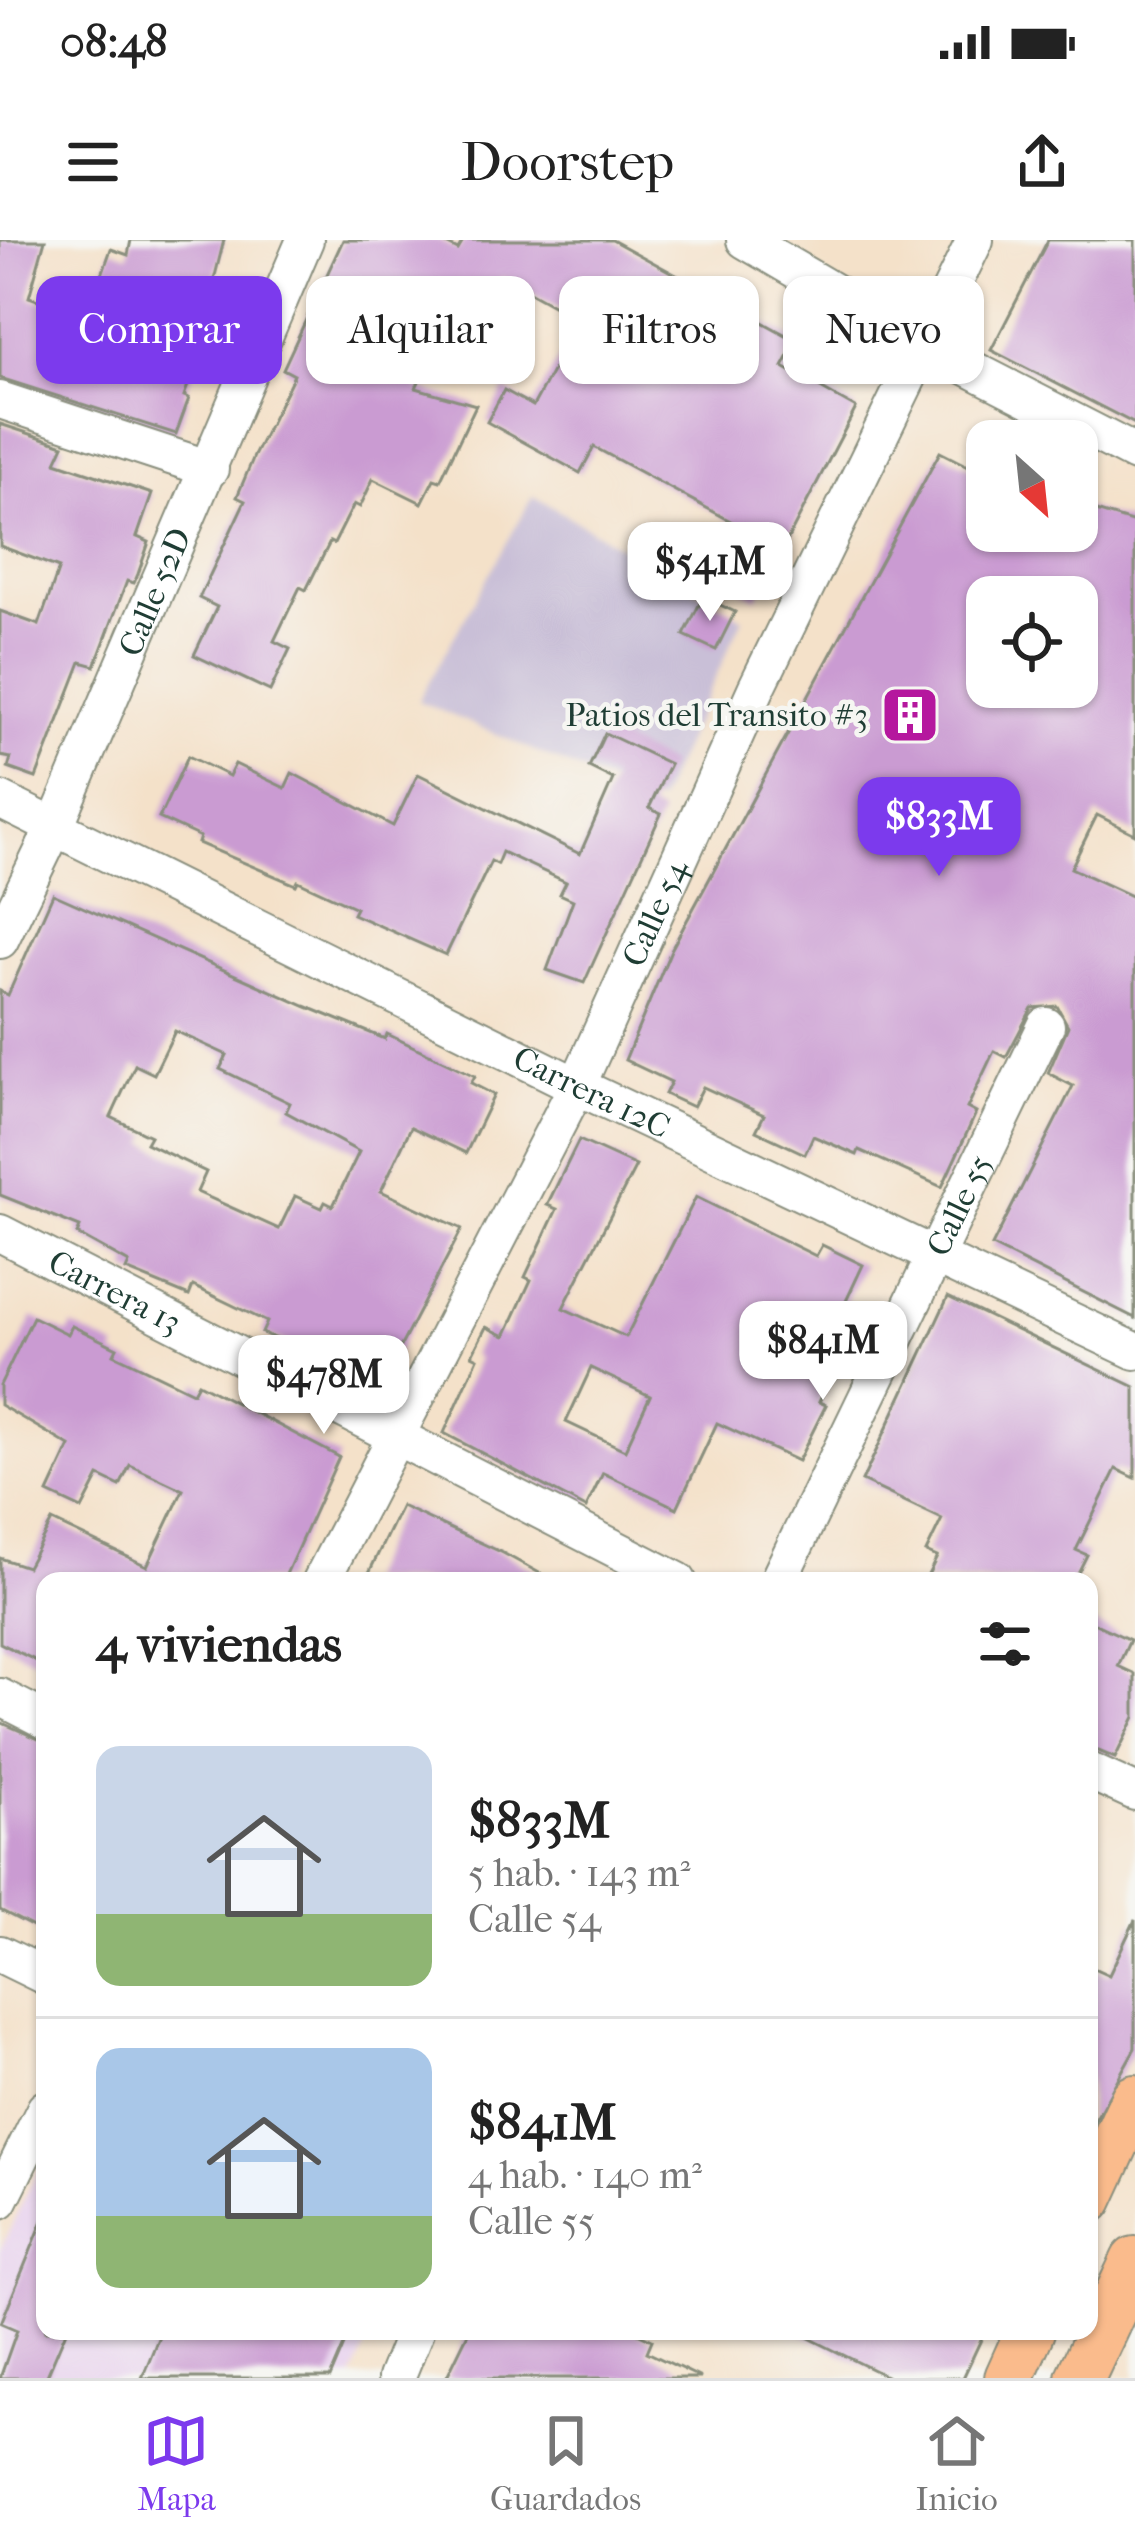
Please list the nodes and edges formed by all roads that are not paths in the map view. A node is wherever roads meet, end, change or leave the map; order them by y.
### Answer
1 (305, 240) edge
2 (746, 240) edge
3 (975, 240) edge
4 (807, 276) edge
5 (956, 276) edge
6 (984, 375) edge
7 (902, 384) edge
8 (0, 400) edge
9 (1135, 453) edge
10 (210, 470) junction
11 (0, 800) edge
12 (56, 824) junction
13 (0, 940) edge
14 (1046, 1026) dead end
15 (577, 1086) junction
16 (0, 1233) edge
17 (932, 1256) junction
18 (1135, 1351) edge
19 (398, 1434) junction
20 (326, 1572) edge
21 (661, 1572) edge
22 (782, 1572) edge
23 (0, 1697) edge
24 (36, 1715) edge
25 (1098, 1775) edge
26 (1135, 1792) edge
27 (0, 1954) edge
28 (36, 1972) edge
29 (1135, 2098) edge
30 (36, 2127) edge
31 (1098, 2179) edge
32 (0, 2200) edge
33 (1135, 2261) edge
34 (411, 2340) edge
35 (1026, 2340) edge
36 (1098, 2340) edge
37 (1098, 2340) edge
38 (396, 2378) edge
39 (1009, 2378) edge
40 (1080, 2378) edge

1 - 10 street, Calle 52D
2 - 4 street
3 - 5 street, Calle 54
6 - 9 street
7 - 15 street, Calle 54
8 - 10 street
10 - 12 street, Calle 52D
11 - 12 street, Carrera 12C
12 - 13 street, Calle 52D
12 - 15 street, Carrera 12C
14 - 17 street, Calle 55
15 - 17 street, Carrera 12C
15 - 19 street, Calle 54
16 - 19 street, Carrera 13
17 - 18 street, Carrera 12C
17 - 22 street, Calle 55
19 - 20 street, Calle 54
19 - 21 street, Carrera 13
23 - 24 street
25 - 26 street
27 - 28 street
29 - 31 main road
30 - 32 street
33 - 37 main road
34 - 38 street
35 - 39 main road
36 - 40 main road

